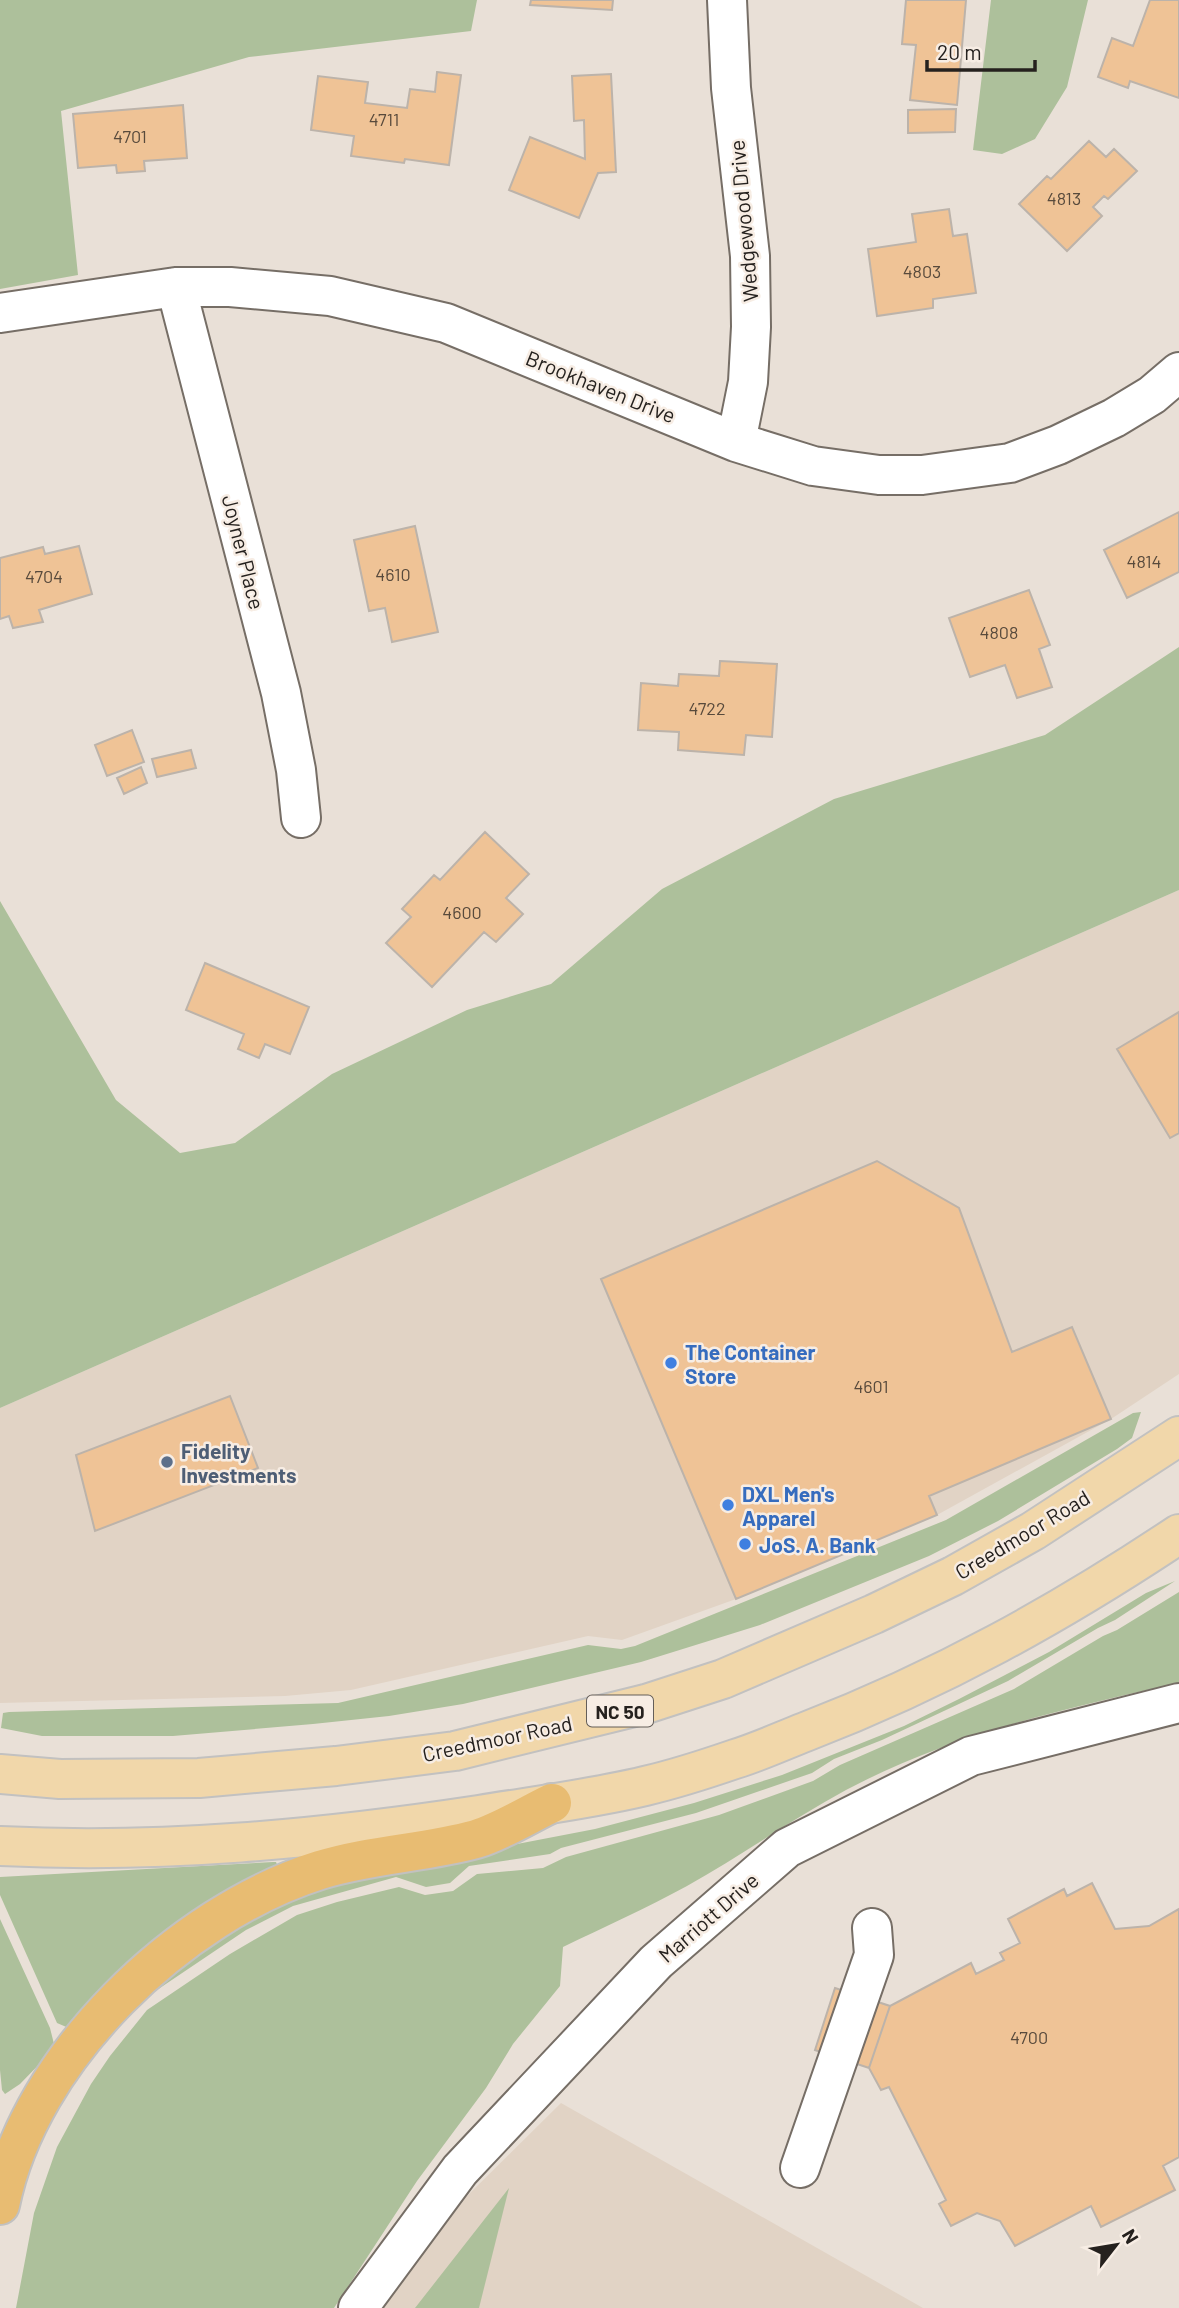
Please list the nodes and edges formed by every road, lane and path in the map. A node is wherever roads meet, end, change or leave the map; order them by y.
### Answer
1 (727, 0) edge
2 (176, 287) junction
3 (0, 313) edge
4 (1179, 372) edge
5 (736, 442) junction
6 (301, 818) dead end
7 (1179, 1436) edge
8 (1179, 1534) edge
9 (1179, 1703) edge
10 (0, 1774) edge
11 (552, 1803) junction
12 (0, 1846) edge
13 (872, 1928) dead end
14 (800, 2168) dead end
15 (0, 2205) edge
16 (358, 2308) edge

1 - 5 street, Wedgewood Drive
2 - 3 street, Brookhaven Drive
2 - 5 street, Brookhaven Drive
2 - 6 street, Joyner Place
4 - 5 street, Brookhaven Drive
7 - 10 main road, Creedmoor Road / NC 50
8 - 11 main road
9 - 16 street, Marriott Drive
11 - 12 main road
11 - 15 highway
13 - 14 street

